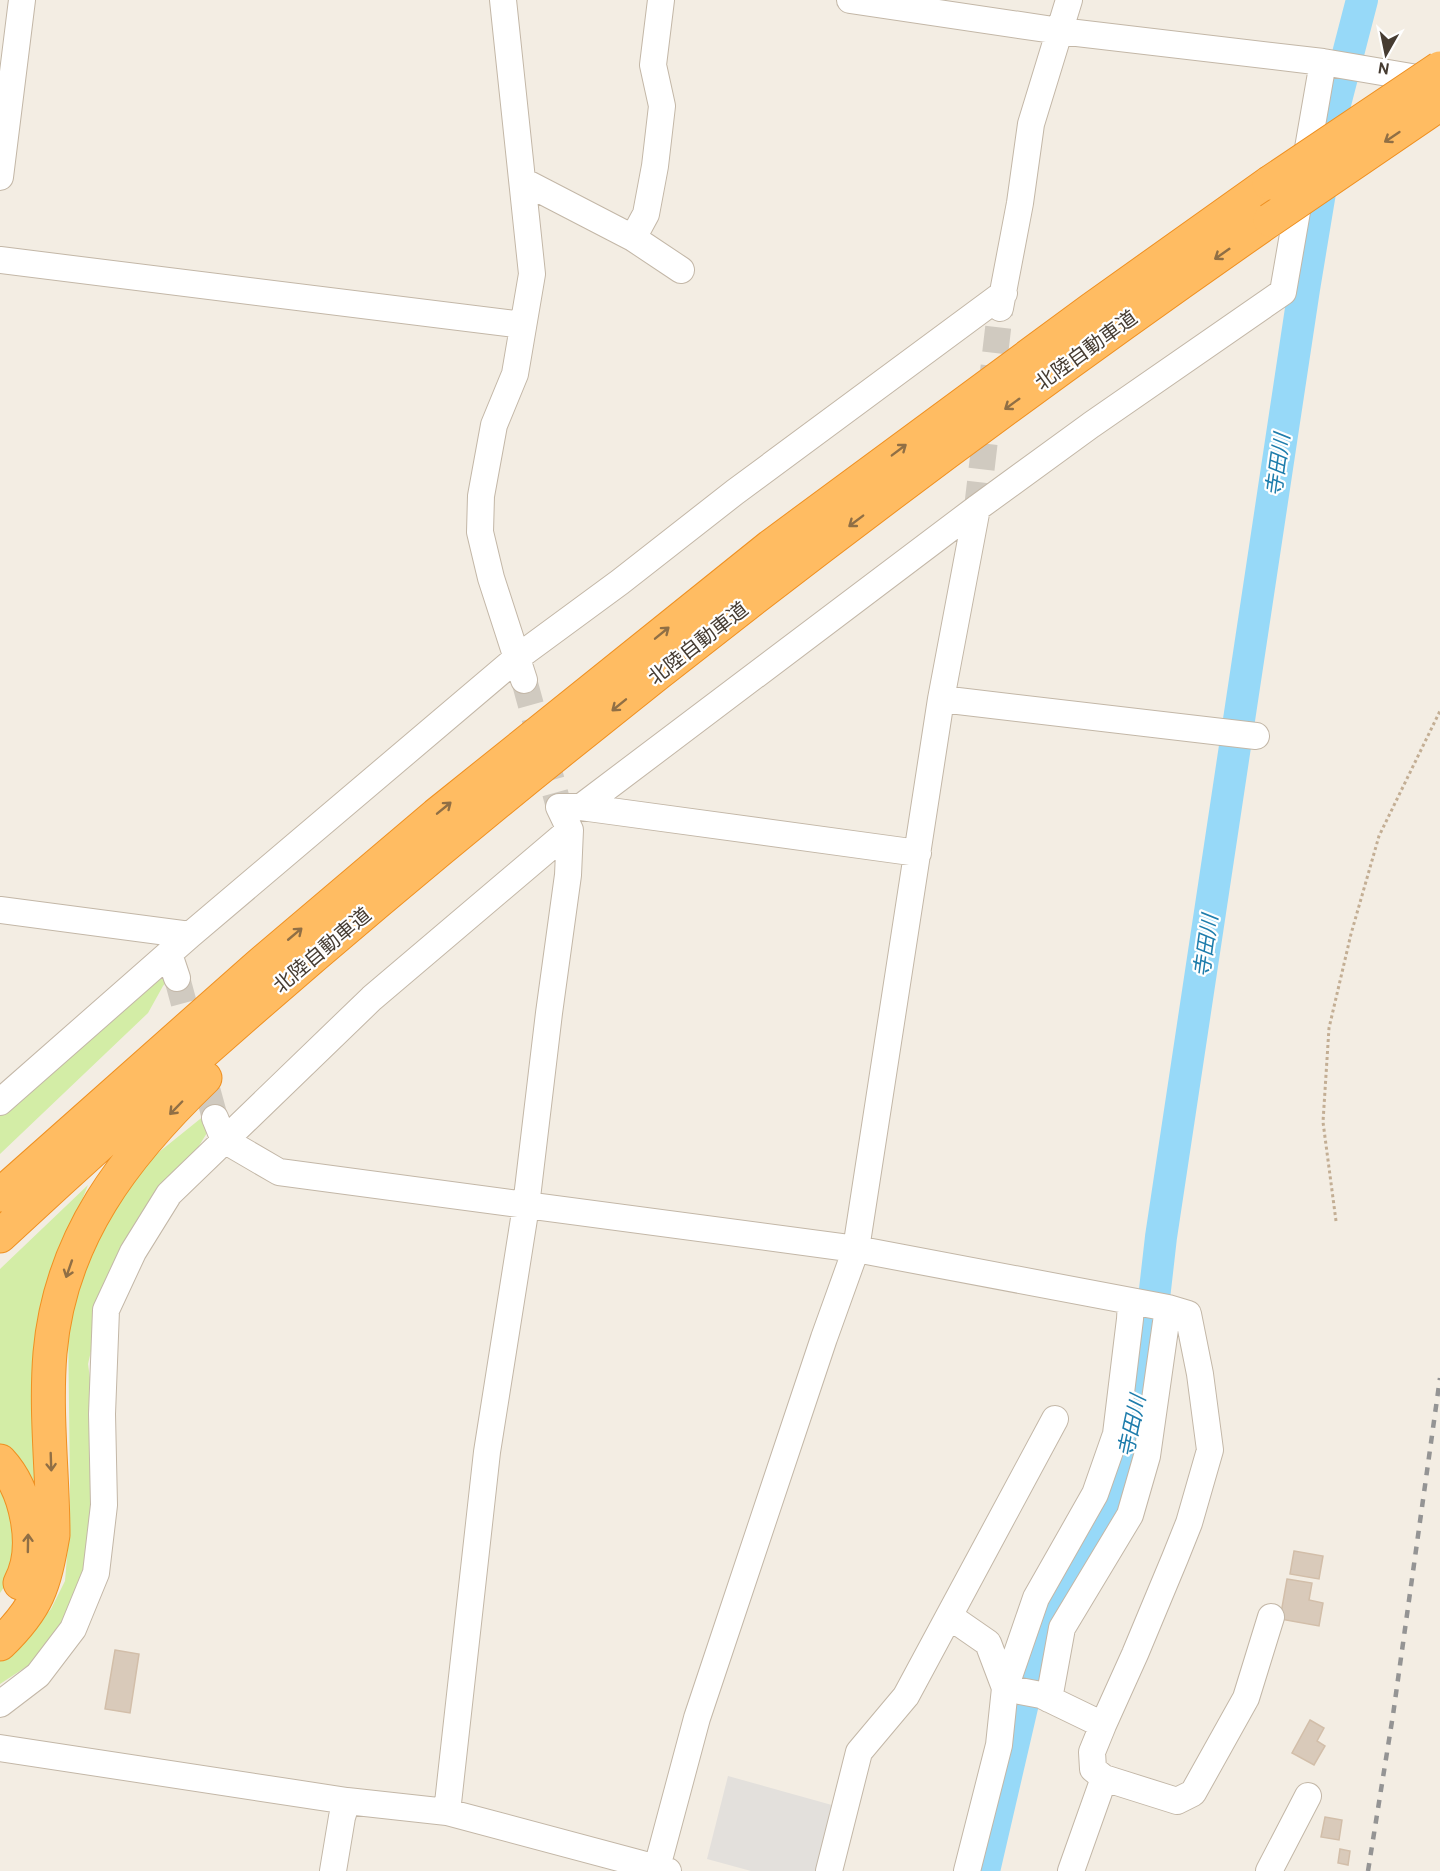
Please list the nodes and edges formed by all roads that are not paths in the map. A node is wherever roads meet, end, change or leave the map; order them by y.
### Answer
1 (22, 0) edge
2 (503, 0) edge
3 (661, 0) edge
4 (850, 0) edge
5 (1069, 0) edge
6 (1060, 31) junction
7 (1323, 62) junction
8 (1440, 68) edge
9 (1440, 82) edge
10 (1440, 104) edge
11 (0, 177) edge
12 (523, 181) junction
13 (633, 238) junction
14 (0, 260) edge
15 (681, 270) dead end
16 (523, 325) junction
17 (977, 508) junction
18 (521, 669) junction
19 (941, 699) junction
20 (1256, 736) dead end
21 (581, 807) junction
22 (570, 830) junction
23 (460, 834) junction
24 (918, 853) junction
25 (0, 910) edge
26 (190, 935) junction
27 (258, 966) junction
28 (0, 1102) edge
29 (220, 1129) junction
30 (0, 1179) edge
31 (0, 1195) edge
32 (526, 1206) junction
33 (0, 1236) edge
34 (856, 1249) junction
35 (1131, 1302) junction
36 (1168, 1308) junction
37 (1055, 1419) dead end
38 (0, 1461) edge
39 (0, 1615) edge
40 (949, 1616) junction
41 (1271, 1617) dead end
42 (0, 1644) edge
43 (1005, 1688) junction
44 (1049, 1699) junction
45 (0, 1704) edge
46 (1103, 1725) junction
47 (0, 1748) edge
48 (1104, 1778) junction
49 (1308, 1796) dead end
50 (347, 1801) junction
51 (447, 1812) junction
52 (660, 1870) edge
53 (333, 1871) edge
54 (829, 1871) edge
55 (967, 1871) edge
56 (1071, 1871) edge
57 (1269, 1871) edge

1 - 11 street
2 - 12 street
3 - 13 street
4 - 6 street
5 - 6 street
6 - 7 street
6 - 18 street
7 - 9 street
7 - 17 street
27 -> 8 highway, 北陸自動車道, bridge
10 -> 23 highway, 北陸自動車道, bridge
12 - 13 street
12 - 16 street
13 - 15 street
14 - 16 street
16 - 18 street
17 - 19 street
17 - 21 street
18 - 26 street
19 - 20 street
19 - 24 street
21 - 22 street
21 - 24 street
22 - 29 street
22 - 32 street
23 - 33 highway, 北陸自動車道
23 -> 42 highway
24 - 34 street
25 - 26 street
26 - 28 street
27 - 30 highway
27 - 31 highway, 北陸自動車道
29 - 32 street
29 - 45 street
32 - 34 street
32 - 51 street
34 - 35 street
34 - 52 street
35 - 36 street
35 - 43 street
36 - 44 street
36 - 46 street
37 - 40 street
39 -> 38 highway
40 - 43 street
40 - 54 street
41 - 48 street
43 - 44 street
43 - 55 street
44 - 46 street
46 - 48 street
47 - 50 street
48 - 56 street
49 - 57 street
50 - 51 street
50 - 53 street
51 - 52 street

